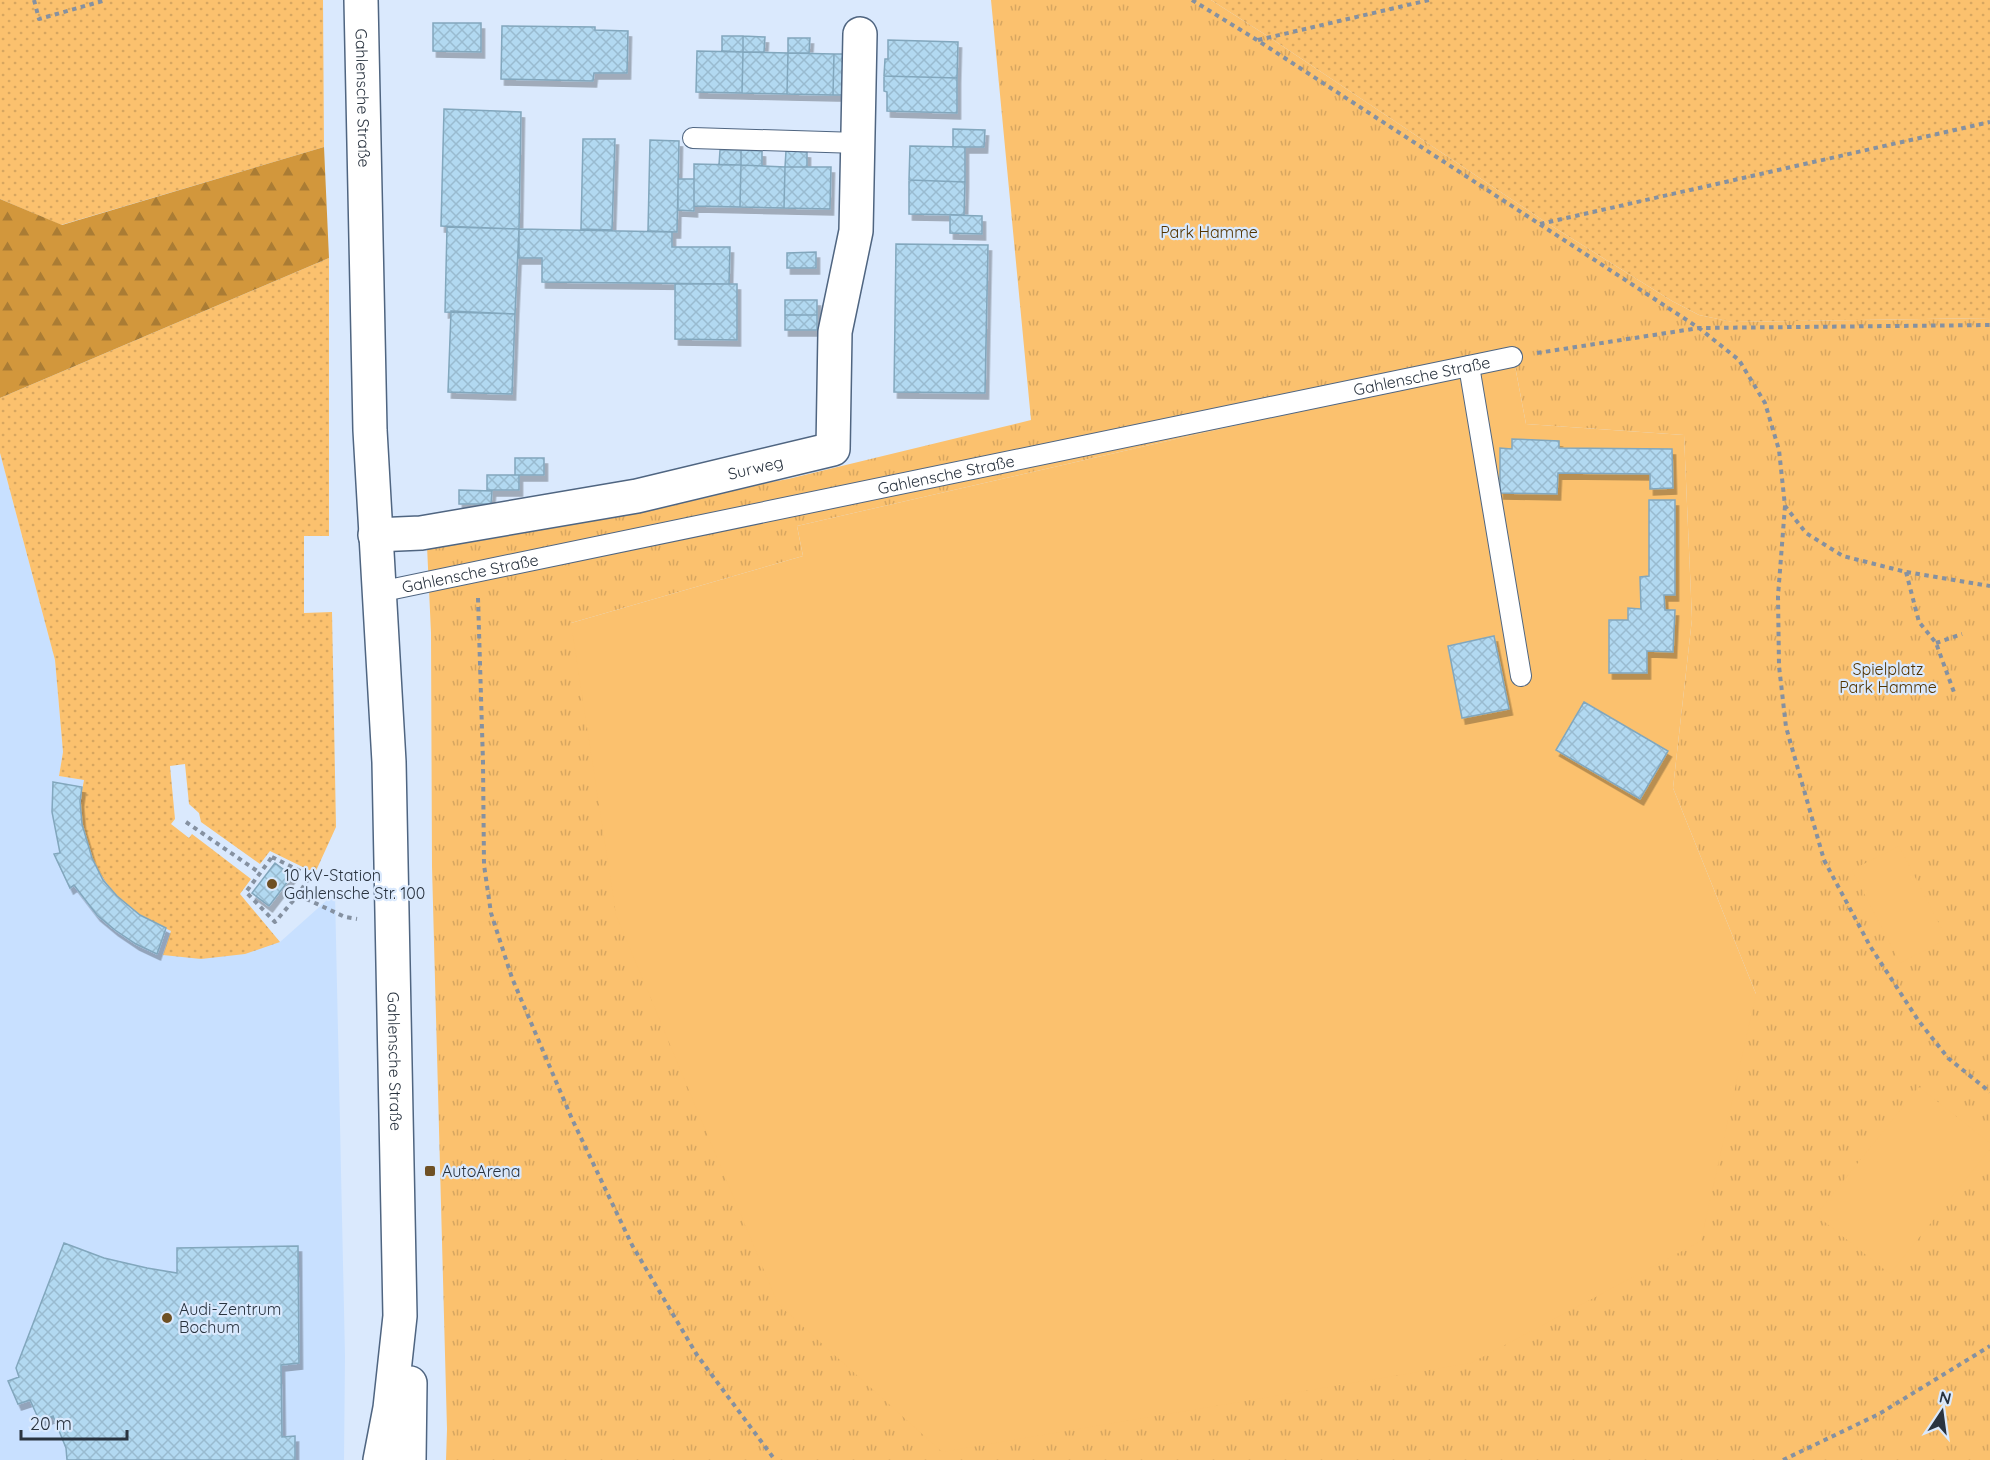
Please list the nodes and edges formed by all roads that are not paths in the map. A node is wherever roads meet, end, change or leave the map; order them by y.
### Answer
1 (361, 0) edge
2 (860, 33) dead end
3 (693, 138) dead end
4 (858, 143) junction
5 (1512, 357) road end
6 (1469, 366) junction
7 (375, 535) junction
8 (379, 592) junction
9 (1521, 676) dead end
10 (400, 1316) junction
11 (380, 1460) edge
12 (409, 1460) edge

1 - 7 street, Gahlensche Straße
2 - 4 street, Surweg
3 - 4 lane
4 - 7 street, Surweg
5 - 6 lane, Gahlensche Straße
6 - 8 lane, Gahlensche Straße
6 - 9 lane
7 - 8 street, Gahlensche Straße
8 - 10 street, Gahlensche Straße
10 - 11 street, Gahlensche Straße
10 - 12 street, Gahlensche Straße

